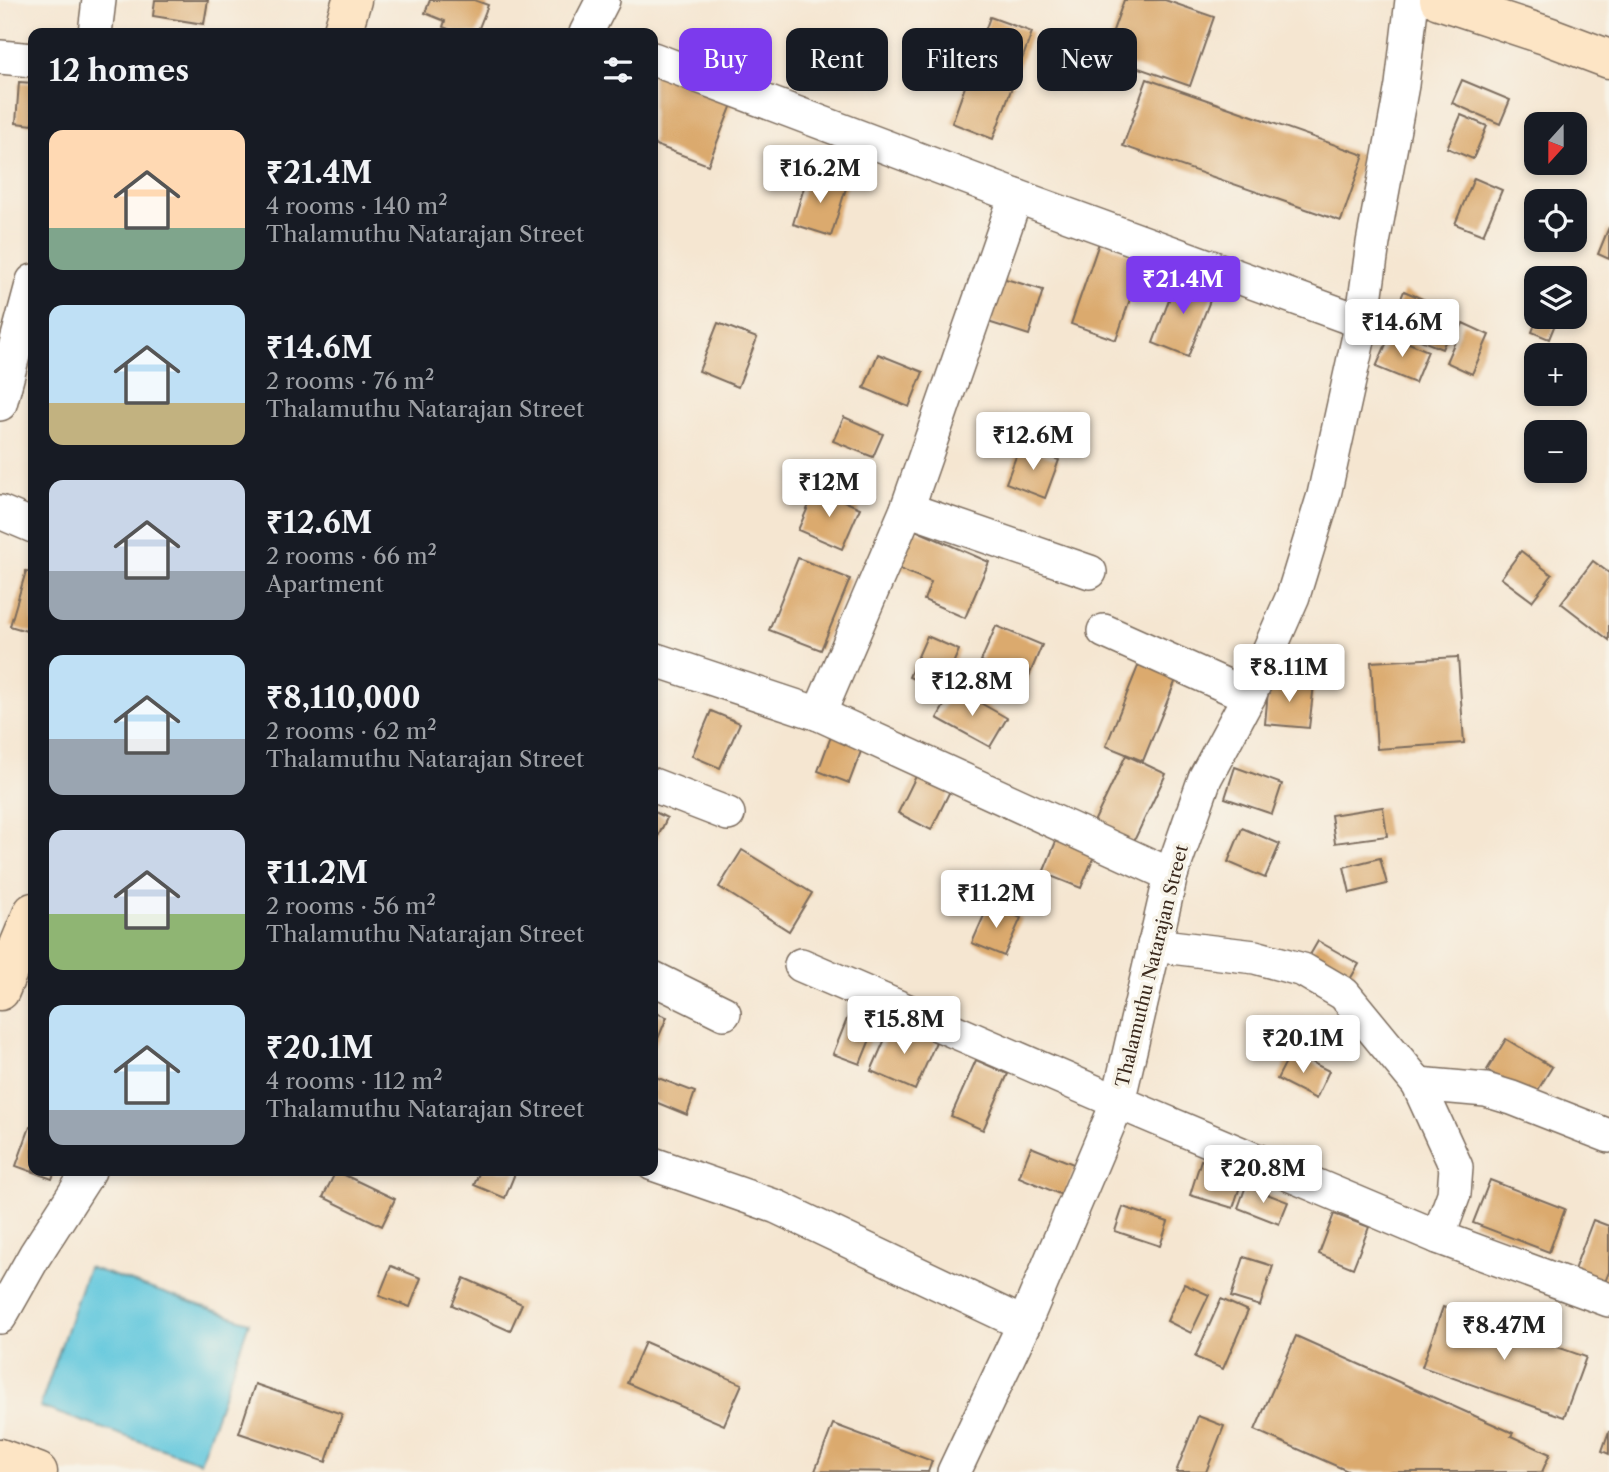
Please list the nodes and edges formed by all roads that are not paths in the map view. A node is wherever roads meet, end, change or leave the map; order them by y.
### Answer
1 (99, 0) edge
2 (352, 0) edge
3 (603, 0) edge
4 (1412, 0) edge
5 (1439, 0) edge
6 (96, 28) edge
7 (344, 28) edge
8 (589, 28) edge
9 (0, 57) edge
10 (1609, 59) edge
11 (28, 60) edge
12 (658, 61) edge
13 (1016, 196) junction
14 (28, 300) edge
15 (1362, 322) junction
16 (0, 404) edge
17 (907, 509) junction
18 (0, 512) edge
19 (28, 524) edge
20 (1090, 572) dead end
21 (1104, 631) dead end
22 (658, 661) edge
23 (1249, 696) junction
24 (819, 713) junction
25 (658, 787) edge
26 (728, 814) dead end
27 (1171, 875) junction
28 (28, 924) edge
29 (1154, 945) junction
30 (801, 965) dead end
31 (658, 980) edge
32 (0, 991) edge
33 (724, 1013) dead end
34 (1418, 1084) junction
35 (1118, 1102) junction
36 (1609, 1136) edge
37 (658, 1166) edge
38 (86, 1176) edge
39 (1438, 1237) junction
40 (1609, 1300) edge
41 (0, 1317) edge
42 (1024, 1324) junction
43 (0, 1458) edge
44 (37, 1472) edge
45 (954, 1472) edge

1 - 6 street
2 - 7 street
3 - 8 street
4 - 15 street, Thalamuthu Natarajan Street
5 - 10 street
9 - 11 street
12 - 13 street
13 - 15 street
13 - 17 street
14 - 16 street
15 - 23 street, Thalamuthu Natarajan Street
17 - 20 street
17 - 24 street
18 - 19 street
21 - 23 street
22 - 24 street
23 - 27 street, Thalamuthu Natarajan Street
24 - 27 street
25 - 26 street
27 - 29 street, Thalamuthu Natarajan Street
28 - 32 street
29 - 34 street
29 - 35 street, Thalamuthu Natarajan Street
30 - 35 street
31 - 33 street
34 - 36 street
34 - 39 street
35 - 39 street
35 - 42 street, Thalamuthu Natarajan Street
37 - 42 street
38 - 41 street
39 - 40 street
42 - 45 street, Thalamuthu Natarajan Street
43 - 44 street

